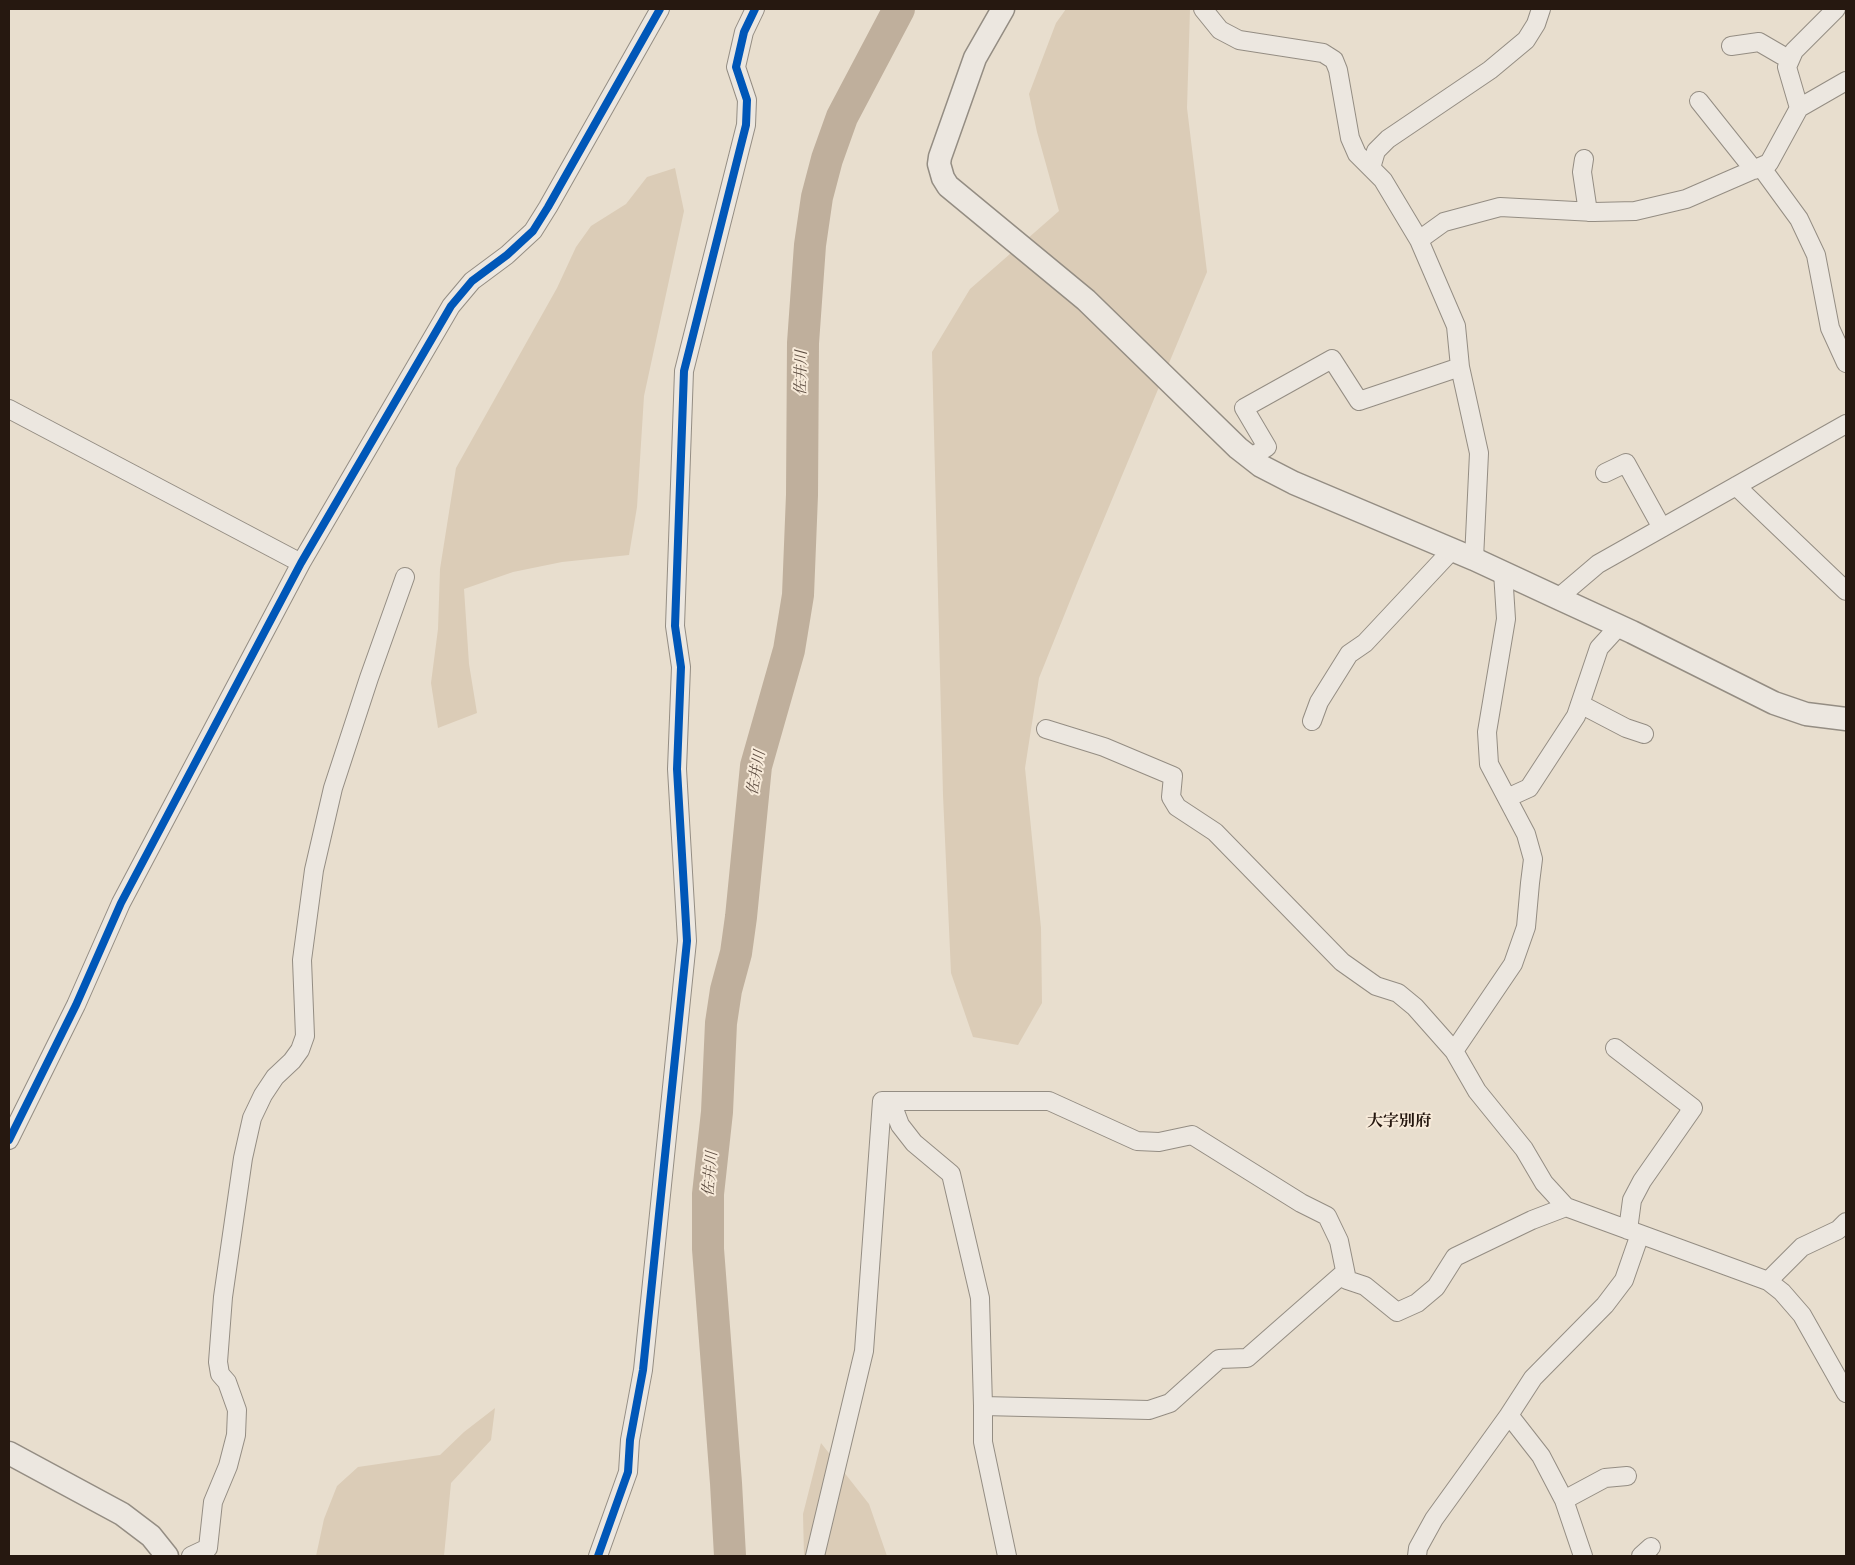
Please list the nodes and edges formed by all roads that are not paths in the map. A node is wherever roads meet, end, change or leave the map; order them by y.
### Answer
1 (660, 9) edge
2 (755, 9) edge
3 (1002, 9) edge
4 (1203, 9) edge
5 (1541, 9) edge
6 (1836, 9) edge
7 (1731, 46) dead end
8 (1790, 60) junction
9 (1846, 81) edge
10 (1699, 100) dead end
11 (1799, 108) junction
12 (1584, 159) dead end
13 (1371, 168) junction
14 (1758, 168) junction
15 (1588, 212) junction
16 (1419, 240) junction
17 (1846, 363) edge
18 (1460, 367) junction
19 (9, 409) edge
20 (1846, 424) edge
21 (1250, 458) junction
22 (1605, 473) dead end
23 (1736, 486) junction
24 (1662, 528) junction
25 (1452, 550) junction
26 (1474, 559) junction
27 (301, 563) junction
28 (1503, 572) junction
29 (405, 577) dead end
30 (1846, 591) edge
31 (1558, 598) junction
32 (1619, 626) junction
33 (1580, 704) junction
34 (1846, 719) edge
35 (1312, 721) dead end
36 (1046, 729) dead end
37 (1644, 734) dead end
38 (1507, 798) junction
39 (1615, 1048) dead end
40 (1454, 1051) junction
41 (891, 1102) junction
42 (9, 1140) edge
43 (1566, 1207) junction
44 (1846, 1222) edge
45 (1634, 1232) junction
46 (1345, 1272) junction
47 (1768, 1281) junction
48 (1846, 1393) edge
49 (983, 1406) junction
50 (1509, 1416) junction
51 (9, 1453) edge
52 (1627, 1476) dead end
53 (1564, 1500) junction
54 (167, 1556) edge
55 (191, 1556) edge
56 (598, 1556) edge
57 (815, 1556) edge
58 (1007, 1556) edge
59 (1417, 1556) edge
60 (1583, 1556) edge

1 - 27 street
2 - 56 street
3 - 21 street
4 - 13 street
5 - 13 street
6 - 8 street
7 - 8 street
8 - 11 street
9 - 11 street
10 - 14 street
11 - 14 street
12 - 15 street
13 - 16 street
14 - 15 street
14 - 17 street
15 - 16 street
16 - 18 street
18 - 21 street
18 - 26 street
19 - 27 street
20 - 23 street
21 - 25 street
22 - 24 street
23 - 24 street
23 - 30 street
24 - 31 street
25 - 26 street
25 - 35 street
26 - 28 street
27 - 42 street
28 - 31 street
28 - 38 street
29 - 55 street
31 - 32 street
32 - 33 street
32 - 34 street
33 - 37 street
33 - 38 street
36 - 40 street
38 - 40 street
39 - 45 street
40 - 43 street
41 - 46 street
41 - 49 street
41 - 57 street
43 - 45 street
43 - 46 street
44 - 47 street
45 - 47 street
45 - 50 street
46 - 49 street
47 - 48 street
49 - 58 street
50 - 53 street
50 - 59 street
51 - 54 street
52 - 53 street
53 - 60 street

